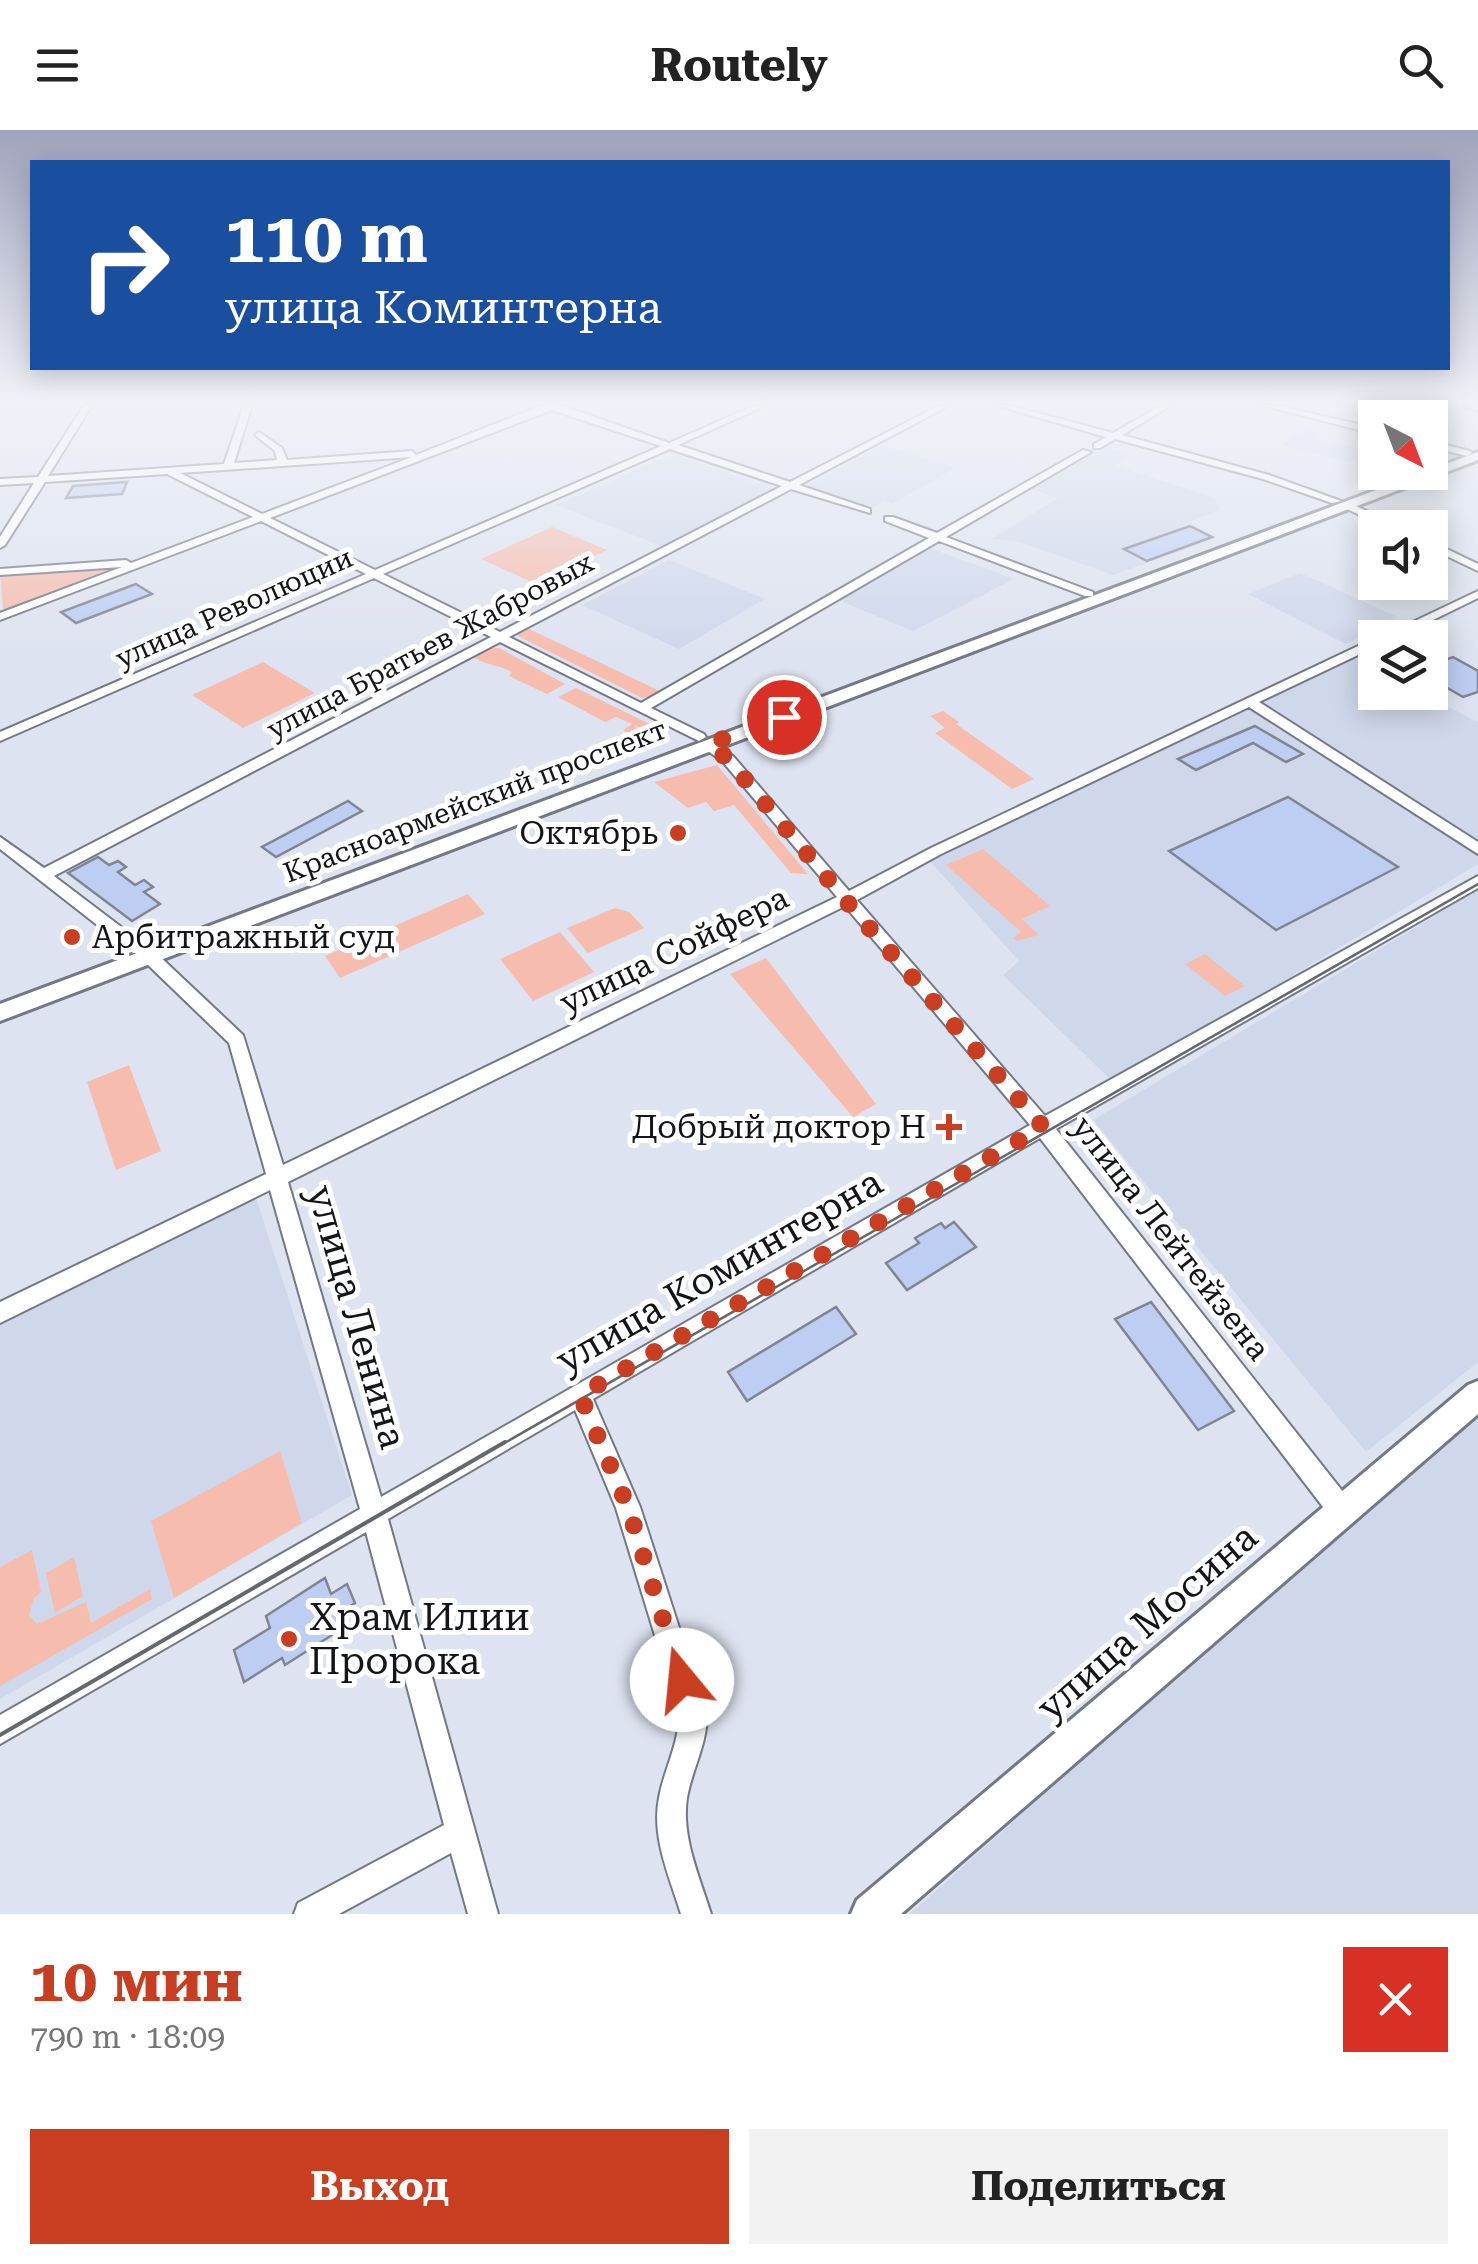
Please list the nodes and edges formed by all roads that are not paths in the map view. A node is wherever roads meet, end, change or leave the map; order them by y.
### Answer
1 (34, 488) edge
2 (203, 488) edge
3 (338, 488) edge
4 (572, 488) edge
5 (787, 488) edge
6 (793, 488) edge
7 (1023, 488) edge
8 (1297, 488) edge
9 (1381, 488) edge
10 (1372, 490) edge
11 (1342, 503) junction
12 (1358, 510) edge
13 (866, 511) dead end
14 (260, 518) junction
15 (889, 520) dead end
16 (936, 538) junction
17 (0, 545) edge
18 (1448, 553) edge
19 (141, 563) junction
20 (1478, 568) edge
21 (0, 572) edge
22 (372, 575) junction
23 (1089, 594) junction
24 (1478, 594) edge
25 (0, 617) edge
26 (1423, 620) edge
27 (499, 638) junction
28 (1358, 650) edge
29 (1249, 700) junction
30 (641, 708) junction
31 (0, 737) edge
32 (704, 741) junction
33 (0, 842) edge
34 (1478, 849) edge
35 (43, 875) junction
36 (1478, 881) edge
37 (848, 898) junction
38 (145, 953) junction
39 (0, 1000) edge
40 (0, 1013) edge
41 (1043, 1127) junction
42 (278, 1176) junction
43 (0, 1313) edge
44 (580, 1395) junction
45 (1478, 1396) edge
46 (1342, 1511) junction
47 (374, 1516) junction
48 (0, 1730) edge
49 (460, 1832) junction
50 (309, 1914) edge
51 (483, 1914) edge
52 (696, 1914) edge
53 (871, 1914) edge

1 - 17 street
2 - 14 street, улица Лейтейзена
3 - 14 street
4 - 22 street, улица Революции
5 - 27 street, улица Братьев Жабровых
6 - 13 street
7 - 16 street
8 - 11 street
9 - 11 main road, Красноармейский проспект
10 - 11 main road, Красноармейский проспект
11 - 12 street
11 - 23 main road, Красноармейский проспект
11 - 32 main road, Красноармейский проспект
14 - 19 street
14 - 22 street, улица Лейтейзена
15 - 16 street
16 - 23 street
16 - 30 street
18 - 20 street
19 - 21 street
19 - 25 street
22 - 27 street, улица Лейтейзена
22 - 31 street, улица Революции
23 - 32 main road, Красноармейский проспект
24 - 26 street
27 - 30 street, улица Лейтейзена
27 - 35 street, улица Братьев Жабровых
28 - 29 street, улица Сойфера
29 - 34 street
29 - 37 street, улица Сойфера
30 - 32 street, улица Лейтейзена
32 - 37 street, улица Лейтейзена
32 - 38 main road, Красноармейский проспект
33 - 35 street, улица Ленина
35 - 38 street, улица Ленина
36 - 41 street, улица Коминтерна
37 - 41 street, улица Лейтейзена
37 - 42 street, улица Сойфера
38 - 39 main road, Красноармейский проспект
38 - 40 main road, Красноармейский проспект
38 - 42 street, улица Ленина
41 - 44 street, улица Коминтерна
41 - 46 street, улица Лейтейзена
42 - 43 street, улица Сойфера
42 - 47 street, улица Ленина
44 - 47 street, улица Коминтерна
44 - 52 street
45 - 46 main road, улица Мосина
46 - 53 main road, улица Мосина
47 - 48 street, улица Коминтерна
47 - 49 street, улица Ленина
49 - 50 street
49 - 51 street, улица Ленина

